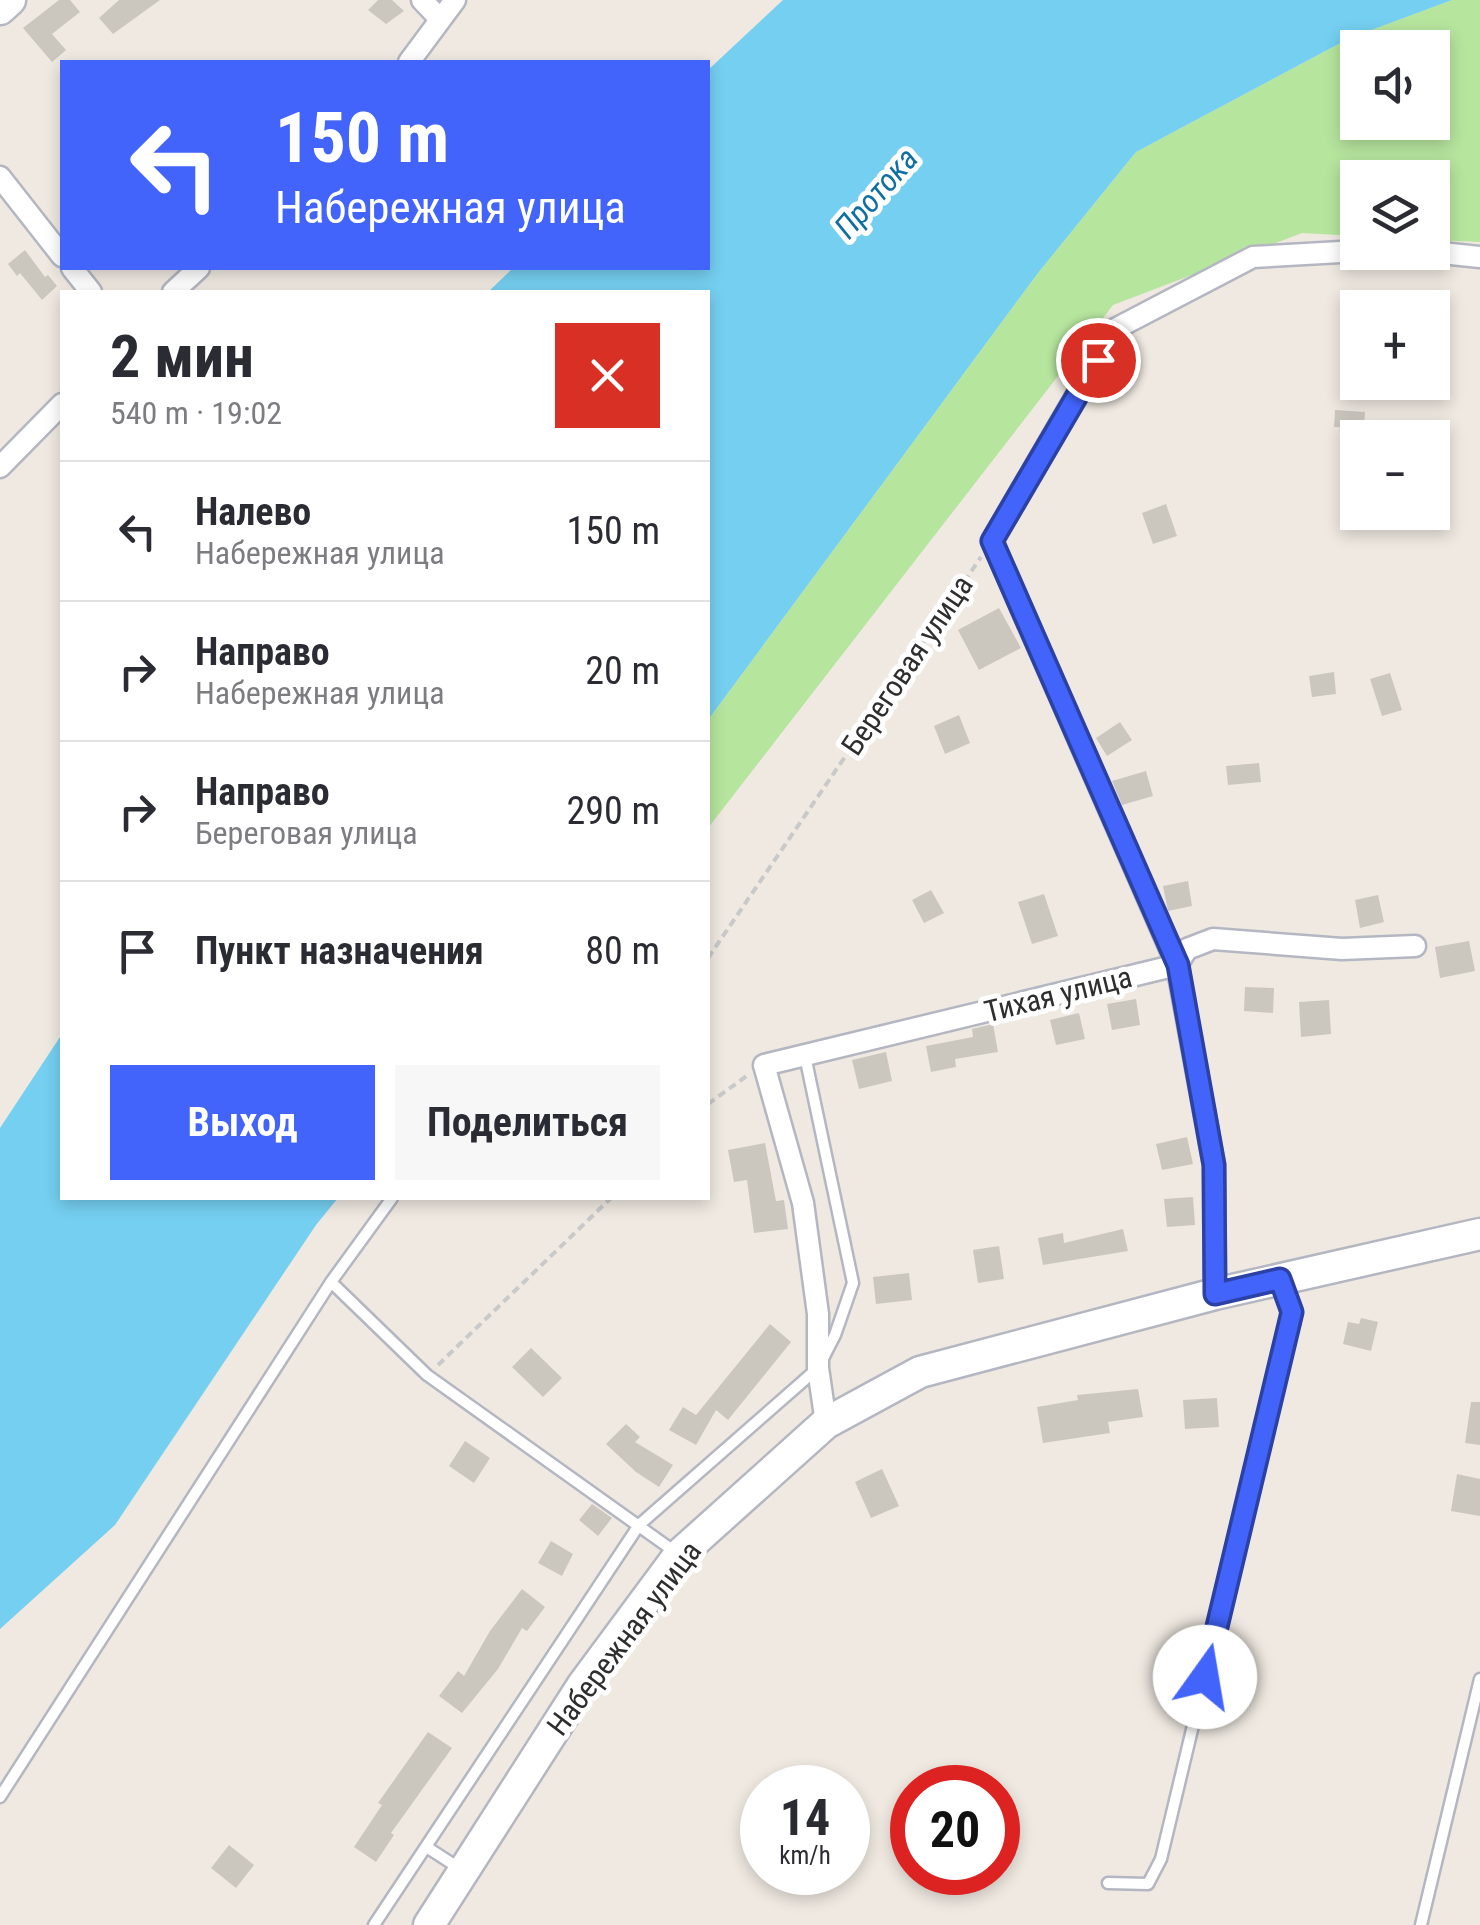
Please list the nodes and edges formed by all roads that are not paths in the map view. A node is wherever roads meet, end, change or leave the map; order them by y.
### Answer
1 (10, 0) edge
2 (422, 0) edge
3 (455, 0) edge
4 (0, 9) edge
5 (440, 19) junction
6 (410, 60) edge
7 (0, 177) edge
8 (60, 253) edge
9 (1340, 253) edge
10 (1450, 254) edge
11 (1480, 257) edge
12 (74, 270) edge
13 (197, 270) edge
14 (90, 290) edge
15 (175, 290) edge
16 (60, 406) edge
17 (0, 468) edge
18 (1415, 946) dead end
19 (1178, 965) junction
20 (805, 1056) junction
21 (391, 1200) edge
22 (1480, 1234) edge
23 (1280, 1279) junction
24 (332, 1282) junction
25 (1215, 1294) junction
26 (818, 1368) junction
27 (826, 1423) junction
28 (639, 1525) junction
29 (679, 1554) junction
30 (1480, 1679) edge
31 (0, 1797) edge
32 (428, 1848) junction
33 (463, 1871) junction
34 (1108, 1883) dead end
35 (374, 1925) edge
36 (429, 1925) edge
37 (1421, 1925) edge

1 - 4 street
2 - 5 street
3 - 5 street
5 - 6 street
7 - 8 street
9 - 19 street
10 - 11 street
12 - 14 street
13 - 15 street
16 - 17 street
18 - 19 street, Тихая улица
19 - 20 street, Тихая улица
19 - 25 street
20 - 26 lane
20 - 26 street, Тихая улица
21 - 24 lane
22 - 23 street, Набережная улица
23 - 25 street, Набережная улица
23 - 34 lane
24 - 28 lane
24 - 31 lane
25 - 27 street, Набережная улица
26 - 27 street
26 - 28 lane
27 - 29 street, Набережная улица
28 - 29 lane
28 - 32 lane
29 - 33 street, Набережная улица
30 - 37 lane
32 - 33 lane
32 - 35 lane
33 - 36 street, Набережная улица

